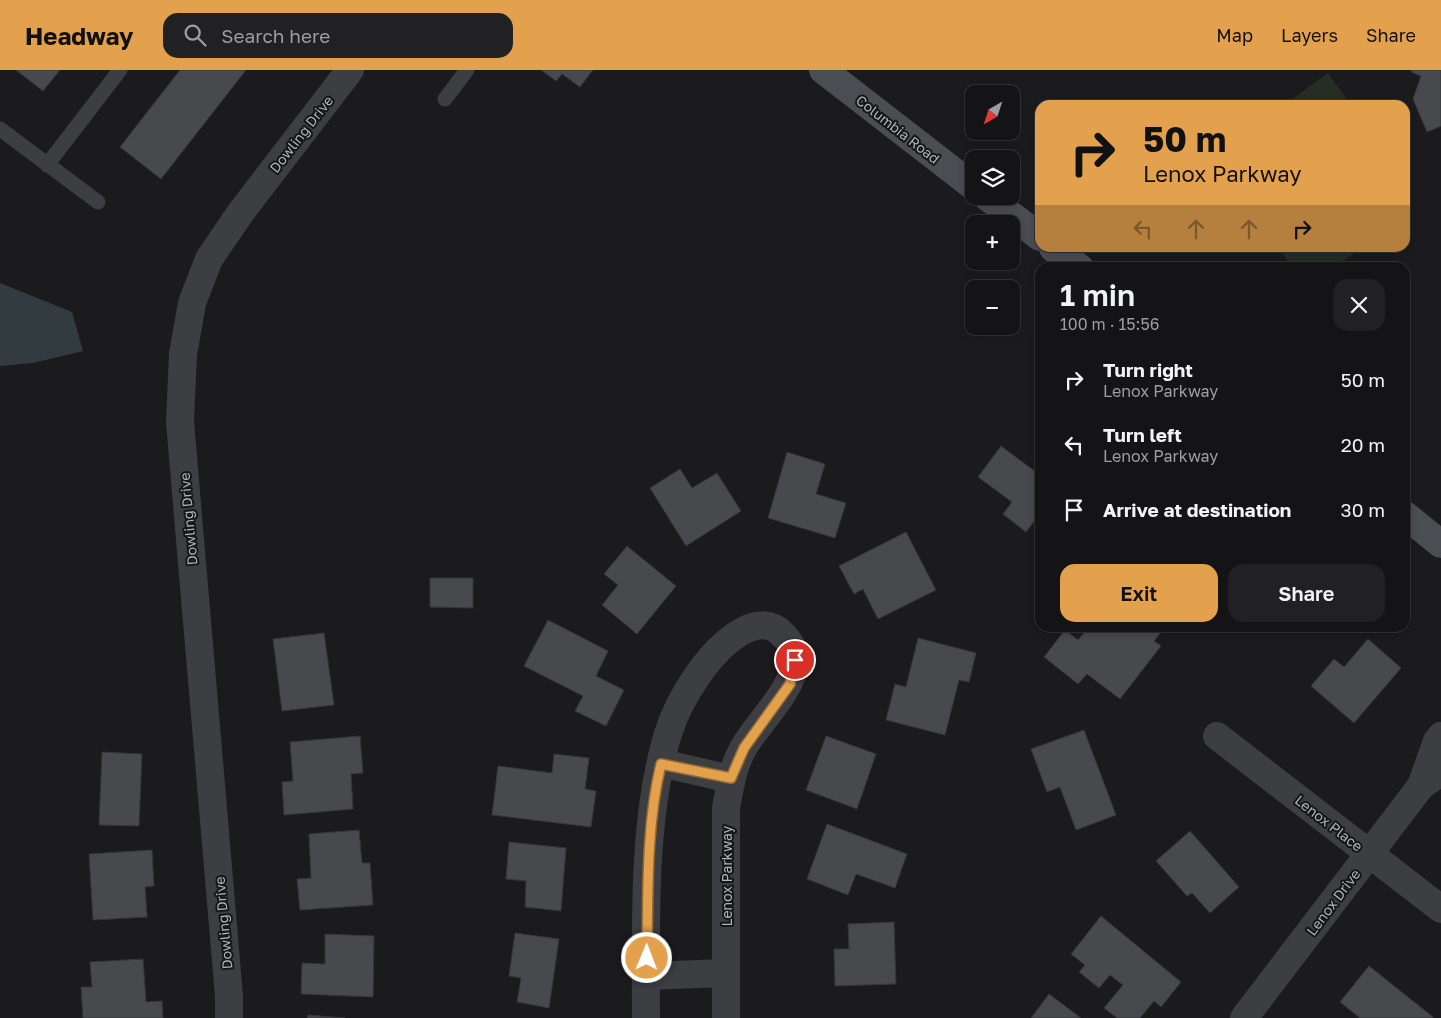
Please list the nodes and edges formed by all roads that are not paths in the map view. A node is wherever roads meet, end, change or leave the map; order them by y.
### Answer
1 (120, 70) edge
2 (350, 70) edge
3 (467, 70) edge
4 (823, 70) edge
5 (446, 99) dead end
6 (0, 129) edge
7 (47, 165) junction
8 (965, 180) edge
9 (98, 202) dead end
10 (998, 205) edge
11 (1035, 234) edge
12 (1058, 252) edge
13 (1072, 262) edge
14 (1410, 519) edge
15 (1441, 544) edge
16 (1217, 736) dead end
17 (1441, 736) edge
18 (661, 764) junction
19 (731, 778) junction
20 (1431, 779) edge
21 (1369, 854) junction
22 (1441, 909) edge
23 (725, 973) junction
24 (646, 976) junction
25 (229, 1018) edge
26 (646, 1018) edge
27 (726, 1018) edge
28 (1244, 1018) edge

1 - 7 lane
2 - 25 street, Dowling Drive
3 - 5 lane
4 - 8 main road, Columbia Road
6 - 7 lane
7 - 9 lane
10 - 11 main road
12 - 13 main road
14 - 15 main road
16 - 21 street, Lenox Place
17 - 20 street, Lenox Drive
18 - 19 street
18 - 19 street, Lenox Parkway
18 - 24 street, Lenox Parkway
19 - 23 street, Lenox Parkway
20 - 21 street, Lenox Drive
21 - 22 street, Lenox Place
21 - 28 street, Lenox Drive
23 - 24 street
23 - 27 street, Lenox Parkway
24 - 26 street, Lenox Parkway

